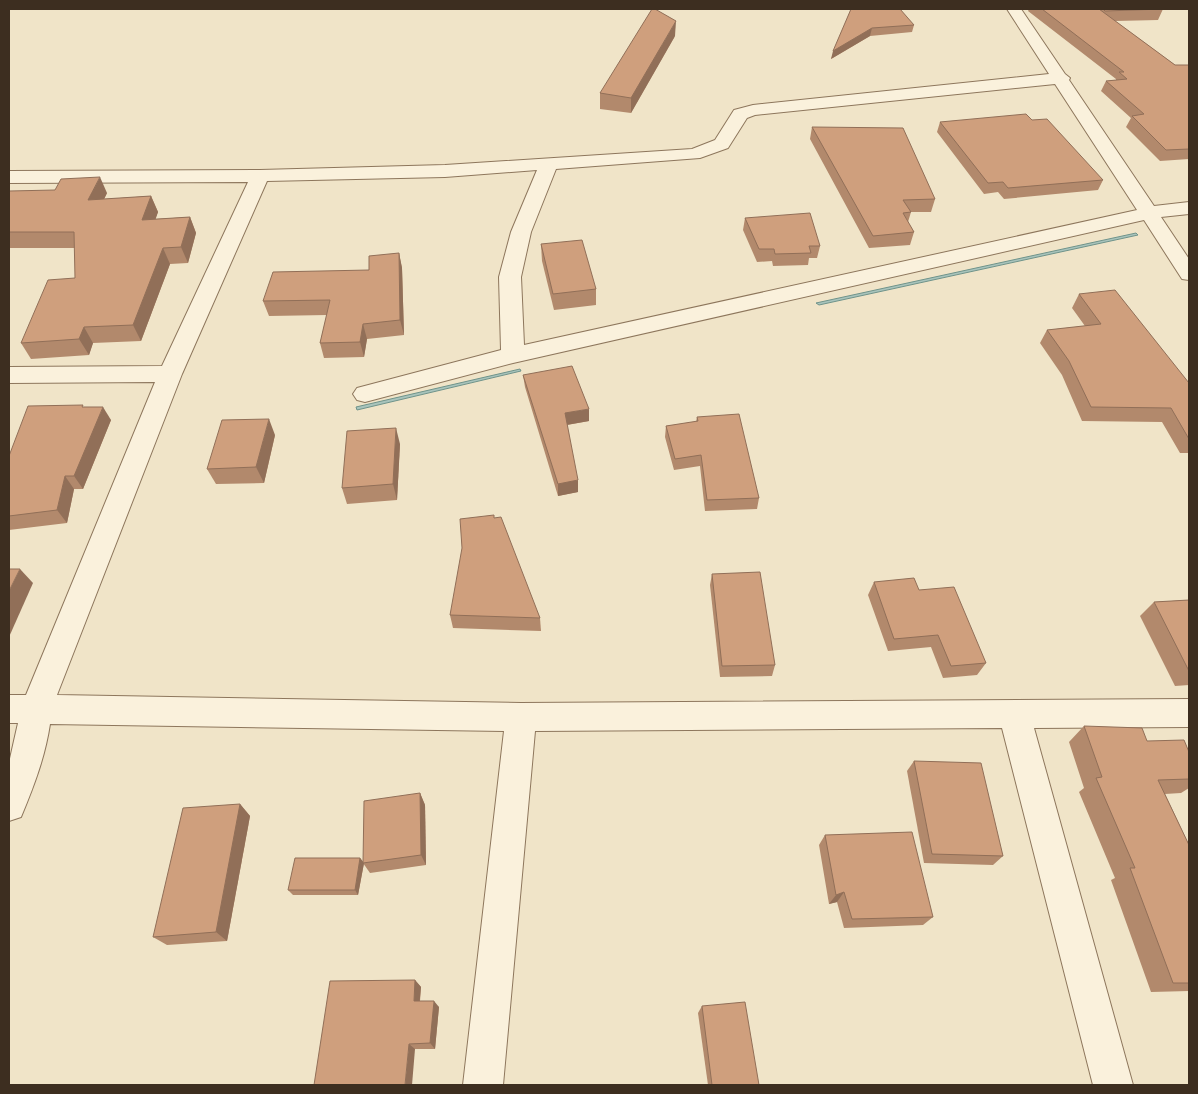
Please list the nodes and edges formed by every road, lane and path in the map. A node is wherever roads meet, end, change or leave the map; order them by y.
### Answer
1 (1014, 9) edge
2 (1062, 78) junction
3 (548, 166) junction
4 (260, 176) junction
5 (9, 177) edge
6 (1189, 208) edge
7 (1149, 213) junction
8 (1189, 274) edge
9 (513, 356) junction
10 (170, 374) junction
11 (9, 375) edge
12 (365, 394) dead end
13 (22, 709) edge
14 (1189, 713) edge
15 (1014, 714) junction
16 (521, 718) junction
17 (9, 805) edge
18 (483, 1085) edge
19 (1113, 1085) edge

1 - 2 street
2 - 3 street
2 - 7 street
3 - 4 street
3 - 9 street
4 - 5 street
4 - 10 street
6 - 7 street
7 - 8 street
7 - 9 street
9 - 12 street
10 - 11 street
10 - 13 street
13 - 16 street
13 - 17 street
14 - 15 street
15 - 16 street
15 - 19 street
16 - 18 street

